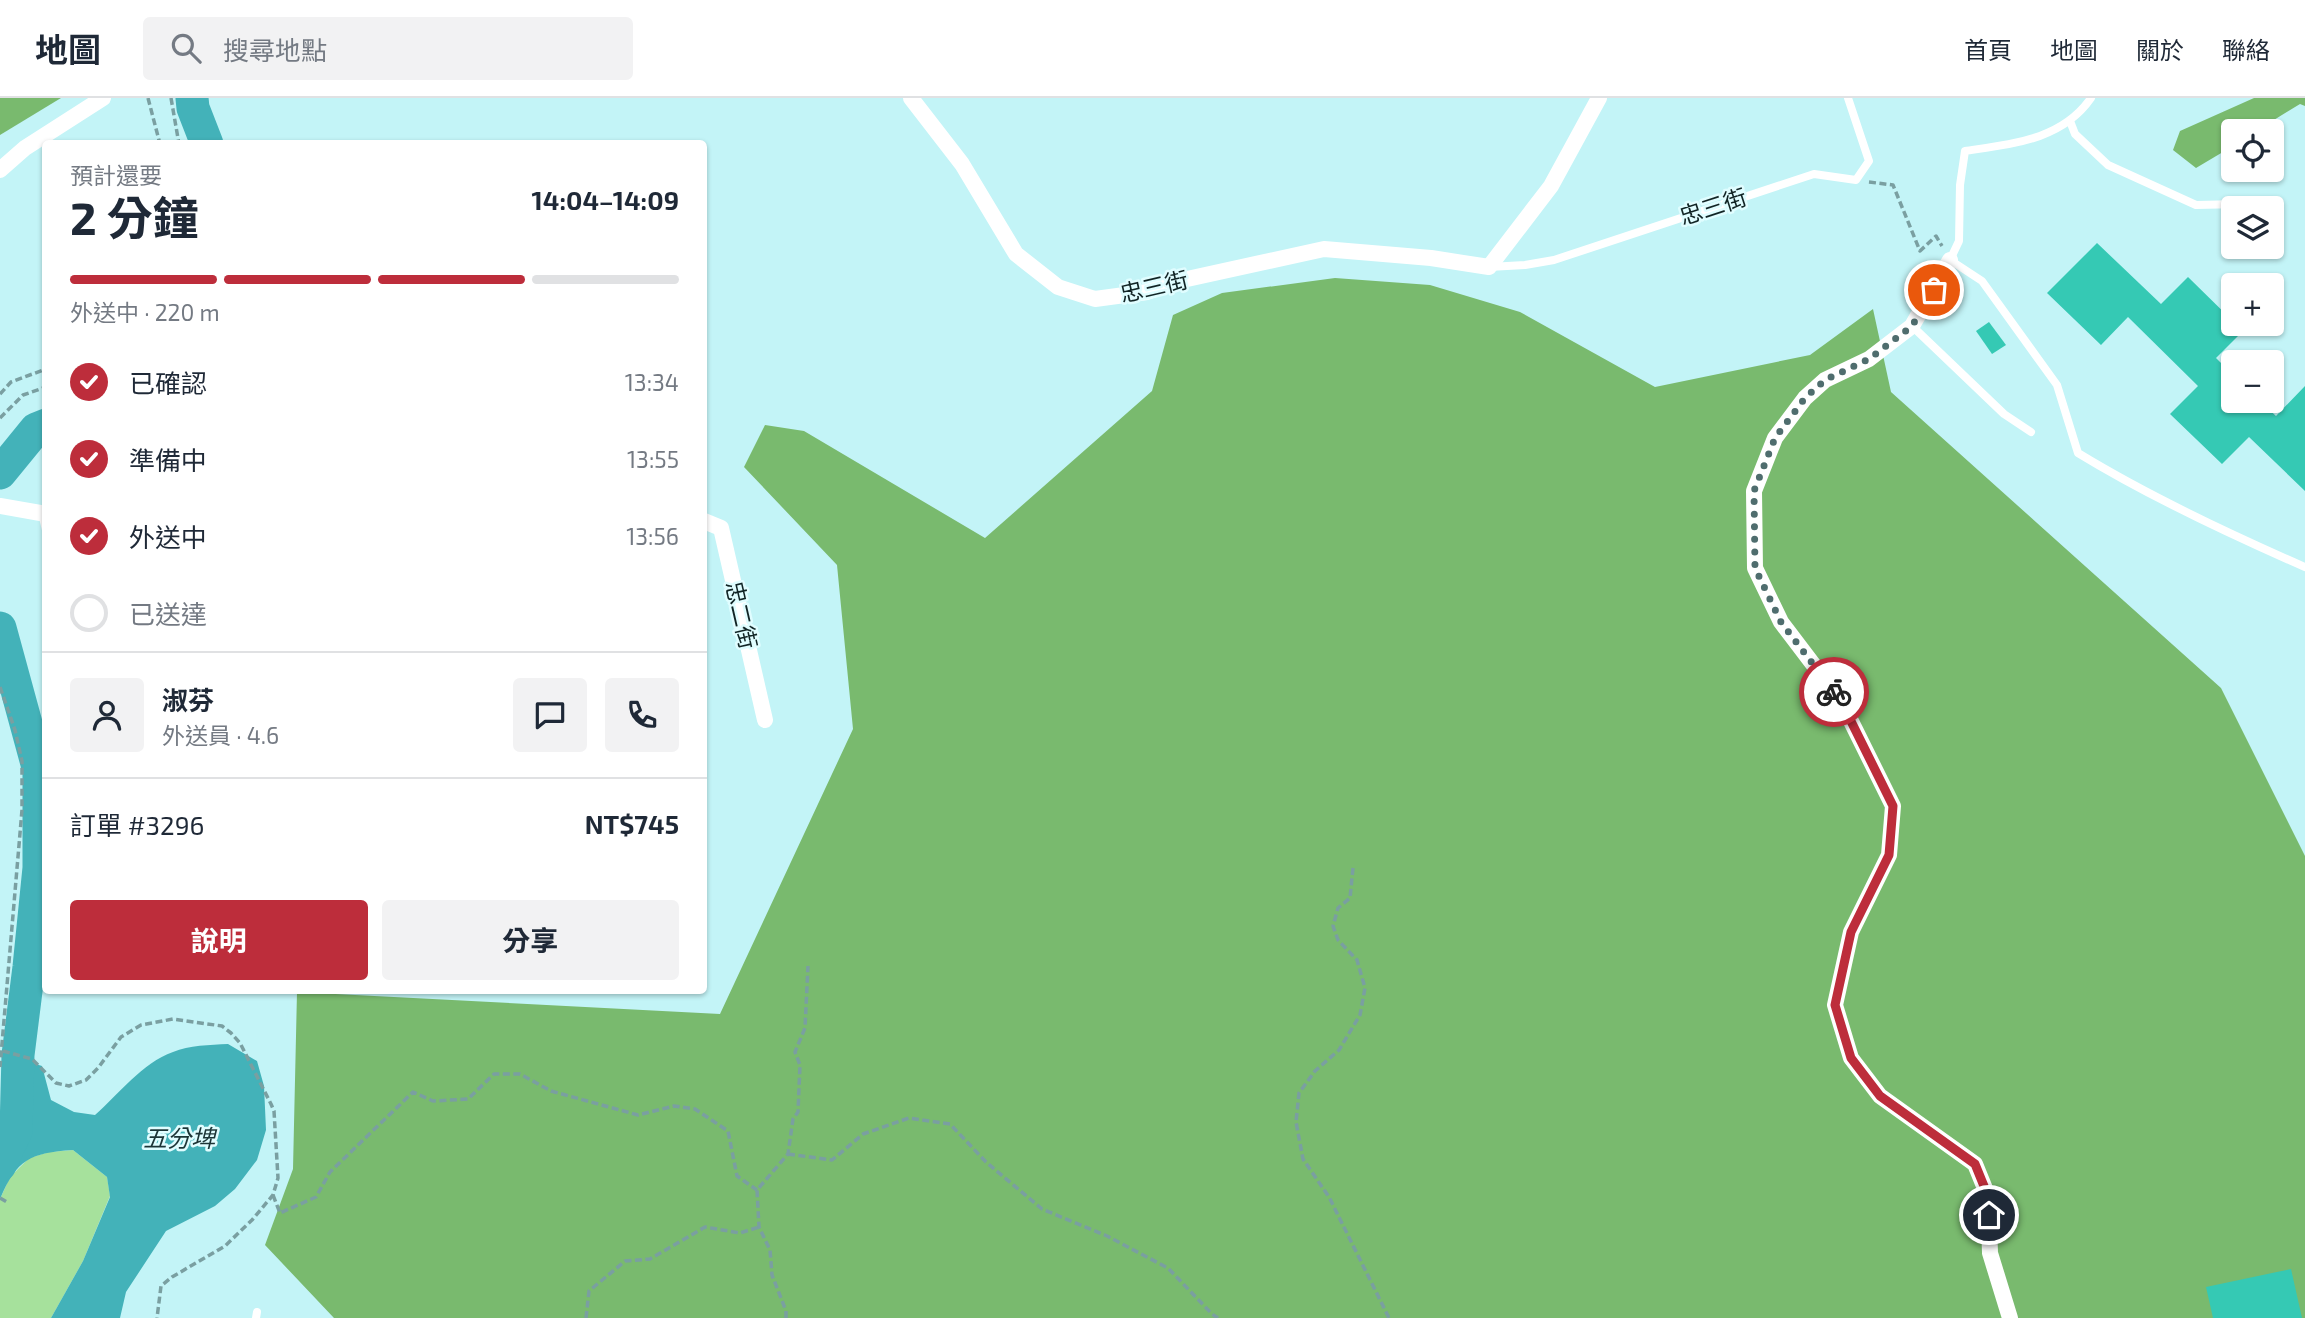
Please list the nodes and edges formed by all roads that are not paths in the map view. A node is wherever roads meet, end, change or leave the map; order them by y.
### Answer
1 (103, 98) edge
2 (911, 98) edge
3 (1599, 98) edge
4 (1848, 98) edge
5 (2091, 98) edge
6 (2070, 121) junction
7 (0, 170) edge
8 (2221, 204) edge
9 (1950, 260) junction
10 (1489, 267) junction
11 (1912, 326) junction
12 (2031, 432) dead end
13 (4, 507) edge
14 (42, 513) edge
15 (707, 522) edge
16 (2305, 567) edge
17 (765, 720) dead end
18 (2010, 1318) edge

1 - 7 street
2 - 10 street, 忠三街
3 - 10 street
4 - 10 lane, 忠三街
5 - 6 lane
6 - 8 lane
6 - 9 lane
9 - 11 street
9 - 16 lane
11 - 12 lane
11 - 18 street
13 - 14 street
15 - 17 street, 忠二街

